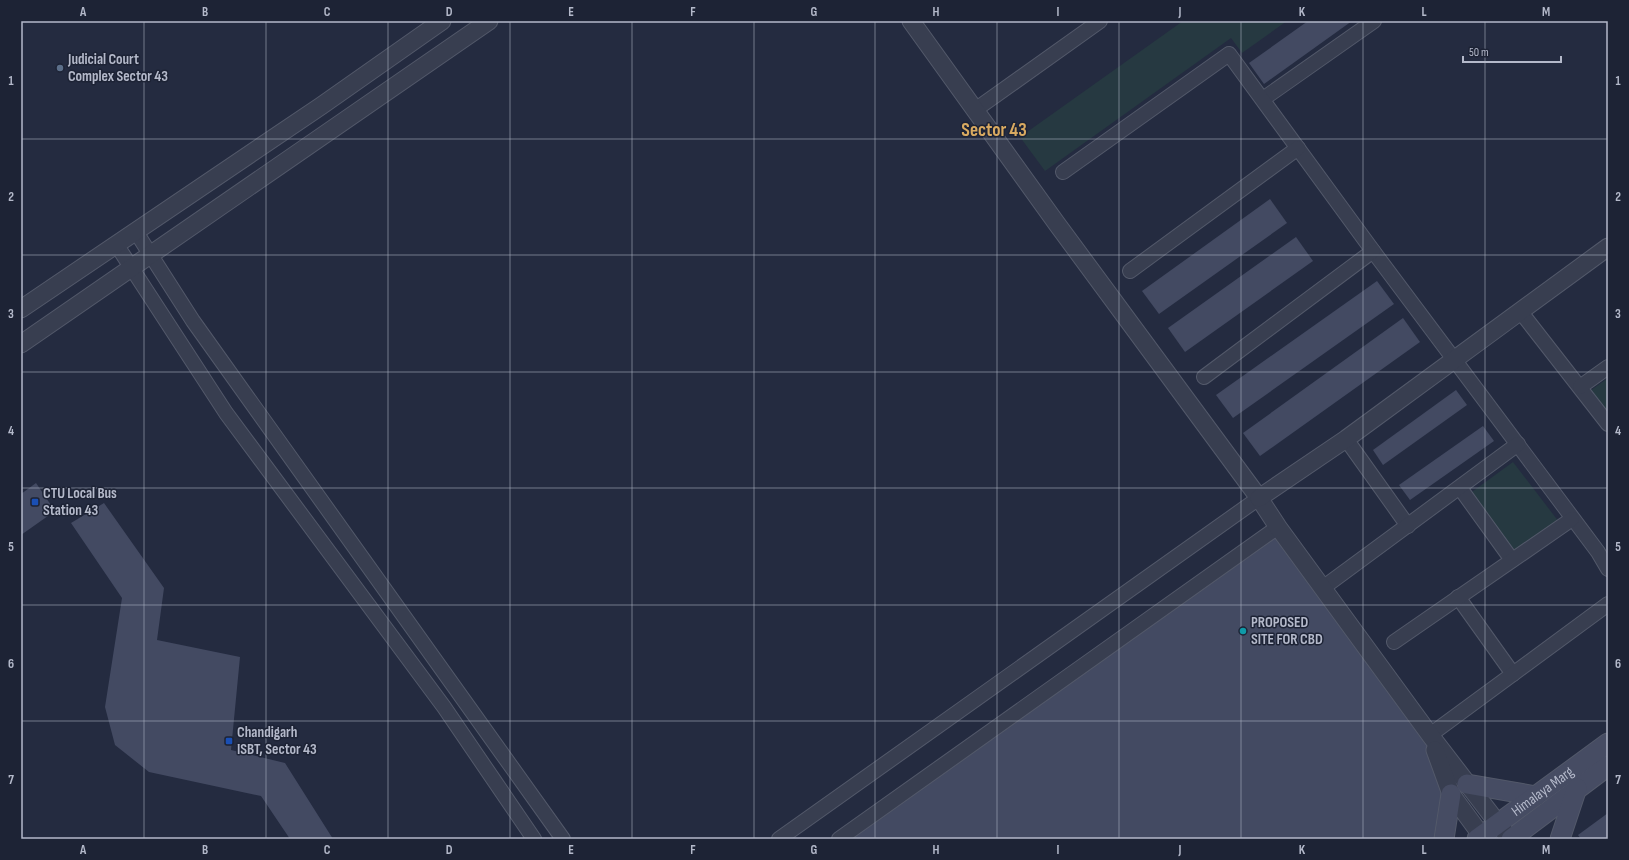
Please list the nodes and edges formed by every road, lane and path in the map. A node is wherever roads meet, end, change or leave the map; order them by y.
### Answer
1 (442, 21) edge
2 (489, 21) edge
3 (911, 21) edge
4 (1100, 21) edge
5 (1374, 21) edge
6 (1263, 99) junction
7 (975, 110) junction
8 (1298, 148) junction
9 (1063, 172) dead end
10 (136, 232) junction
11 (116, 244) junction
12 (1608, 247) edge
13 (1373, 251) junction
14 (151, 255) junction
15 (132, 268) junction
16 (1130, 271) dead end
17 (21, 309) edge
18 (1520, 310) junction
19 (21, 344) edge
20 (1454, 358) junction
21 (1608, 367) edge
22 (1204, 376) dead end
23 (1580, 387) junction
24 (1608, 424) edge
25 (1346, 439) junction
26 (1518, 444) junction
27 (1460, 488) junction
28 (1259, 498) junction
29 (1572, 519) junction
30 (1408, 526) junction
31 (1278, 527) junction
32 (1603, 548) edge
33 (1512, 560) junction
34 (1608, 569) edge
35 (1324, 587) junction
36 (1458, 597) junction
37 (1608, 604) edge
38 (1394, 642) dead end
39 (1513, 674) junction
40 (1430, 735) junction
41 (1608, 743) edge
42 (1608, 766) edge
43 (1467, 784) junction
44 (1577, 788) junction
45 (1451, 794) junction
46 (1536, 796) junction
47 (1497, 823) junction
48 (1481, 838) edge
49 (534, 839) edge
50 (563, 839) edge
51 (779, 839) edge
52 (839, 839) edge
53 (1444, 839) edge
54 (1510, 839) edge
55 (1560, 839) edge

1 - 10 street
2 - 14 street
3 - 7 street
4 - 7 street
5 - 6 street
6 - 8 street
6 - 9 street
7 - 28 street
8 - 13 street
8 - 16 street
10 - 11 street
10 - 14 street
11 - 15 street
11 - 17 street
12 - 18 street
13 - 20 street
13 - 22 street
14 - 15 street
14 - 50 street
15 - 19 street
15 - 49 street
18 - 20 street
18 - 23 street
20 - 25 street
20 - 26 street
21 - 23 street
23 - 24 street
25 - 28 street
25 - 30 street
26 - 27 street
26 - 29 street
27 - 30 street
27 - 33 street
28 - 31 street
28 - 51 street
29 - 32 street
29 - 33 street
30 - 35 street
31 - 35 street
31 - 52 street
32 - 34 street
33 - 36 street
35 - 40 street
36 - 38 street
36 - 39 street
37 - 39 street
39 - 40 street
40 - 43 street
40 - 45 street
41 - 46 main road, Himalaya Marg
42 - 44 main road, Himalaya Marg
43 - 46 main road
43 - 47 street
44 - 54 main road, Himalaya Marg
44 - 55 main road
45 - 48 street
45 - 53 main road
46 - 47 main road, Himalaya Marg
47 - 48 main road, Himalaya Marg
47 - 54 street

